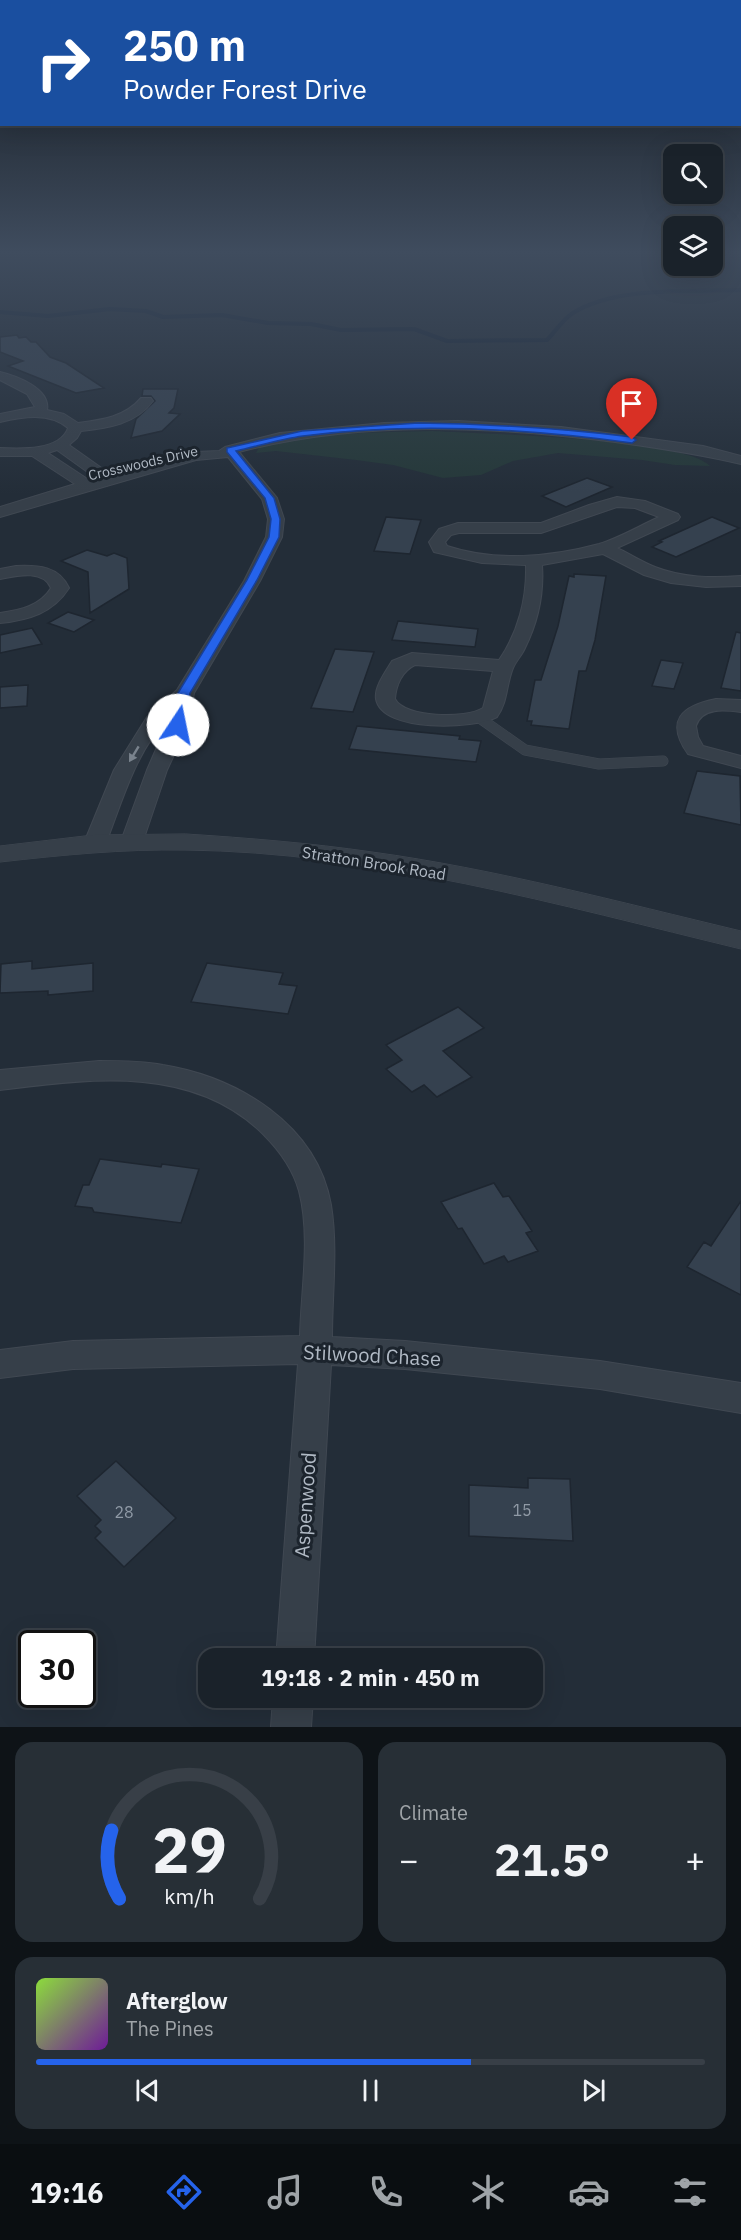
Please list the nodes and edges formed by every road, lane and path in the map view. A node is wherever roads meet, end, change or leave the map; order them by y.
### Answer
1 (0, 376) edge
2 (147, 400) dead end
3 (35, 414) junction
4 (0, 418) edge
5 (75, 427) junction
6 (59, 445) junction
7 (230, 450) junction
8 (35, 451) junction
9 (0, 452) edge
10 (741, 460) edge
11 (103, 476) junction
12 (81, 482) junction
13 (0, 504) edge
14 (0, 512) edge
15 (603, 548) junction
16 (534, 560) junction
17 (0, 574) edge
18 (741, 581) edge
19 (0, 618) edge
20 (504, 666) junction
21 (184, 693) junction
22 (741, 706) edge
23 (481, 719) junction
24 (663, 761) dead end
25 (741, 762) edge
26 (132, 841) junction
27 (95, 843) junction
28 (0, 854) edge
29 (741, 940) edge
30 (0, 1080) edge
31 (315, 1350) junction
32 (0, 1364) edge
33 (741, 1398) edge
34 (297, 1648) edge
35 (292, 1708) edge
36 (291, 1727) edge

1 - 3 street
2 - 5 street
3 - 4 street
3 - 5 street
5 - 6 street
6 - 8 street
6 - 11 street
7 - 10 street, Crosswoods Drive
7 - 11 street, Crosswoods Drive
7 - 21 street
8 - 9 street
8 - 12 street
11 - 12 street, Crosswoods Drive
12 - 13 street, Crosswoods Drive
12 - 14 street, Crosswoods Drive
15 - 16 street
15 - 16 street
15 - 18 street
16 - 20 street
17 - 19 street
20 - 23 street
20 - 23 street
21 - 26 street
21 -> 27 street
22 - 25 street
23 - 24 lane
26 - 27 street, Stratton Brook Road
26 - 29 street, Stratton Brook Road
27 - 28 street, Stratton Brook Road
30 - 31 street, Aspenwood
31 - 32 street, Stilwood Chase
31 - 33 street, Stilwood Chase
31 - 34 street, Aspenwood
35 - 36 street

